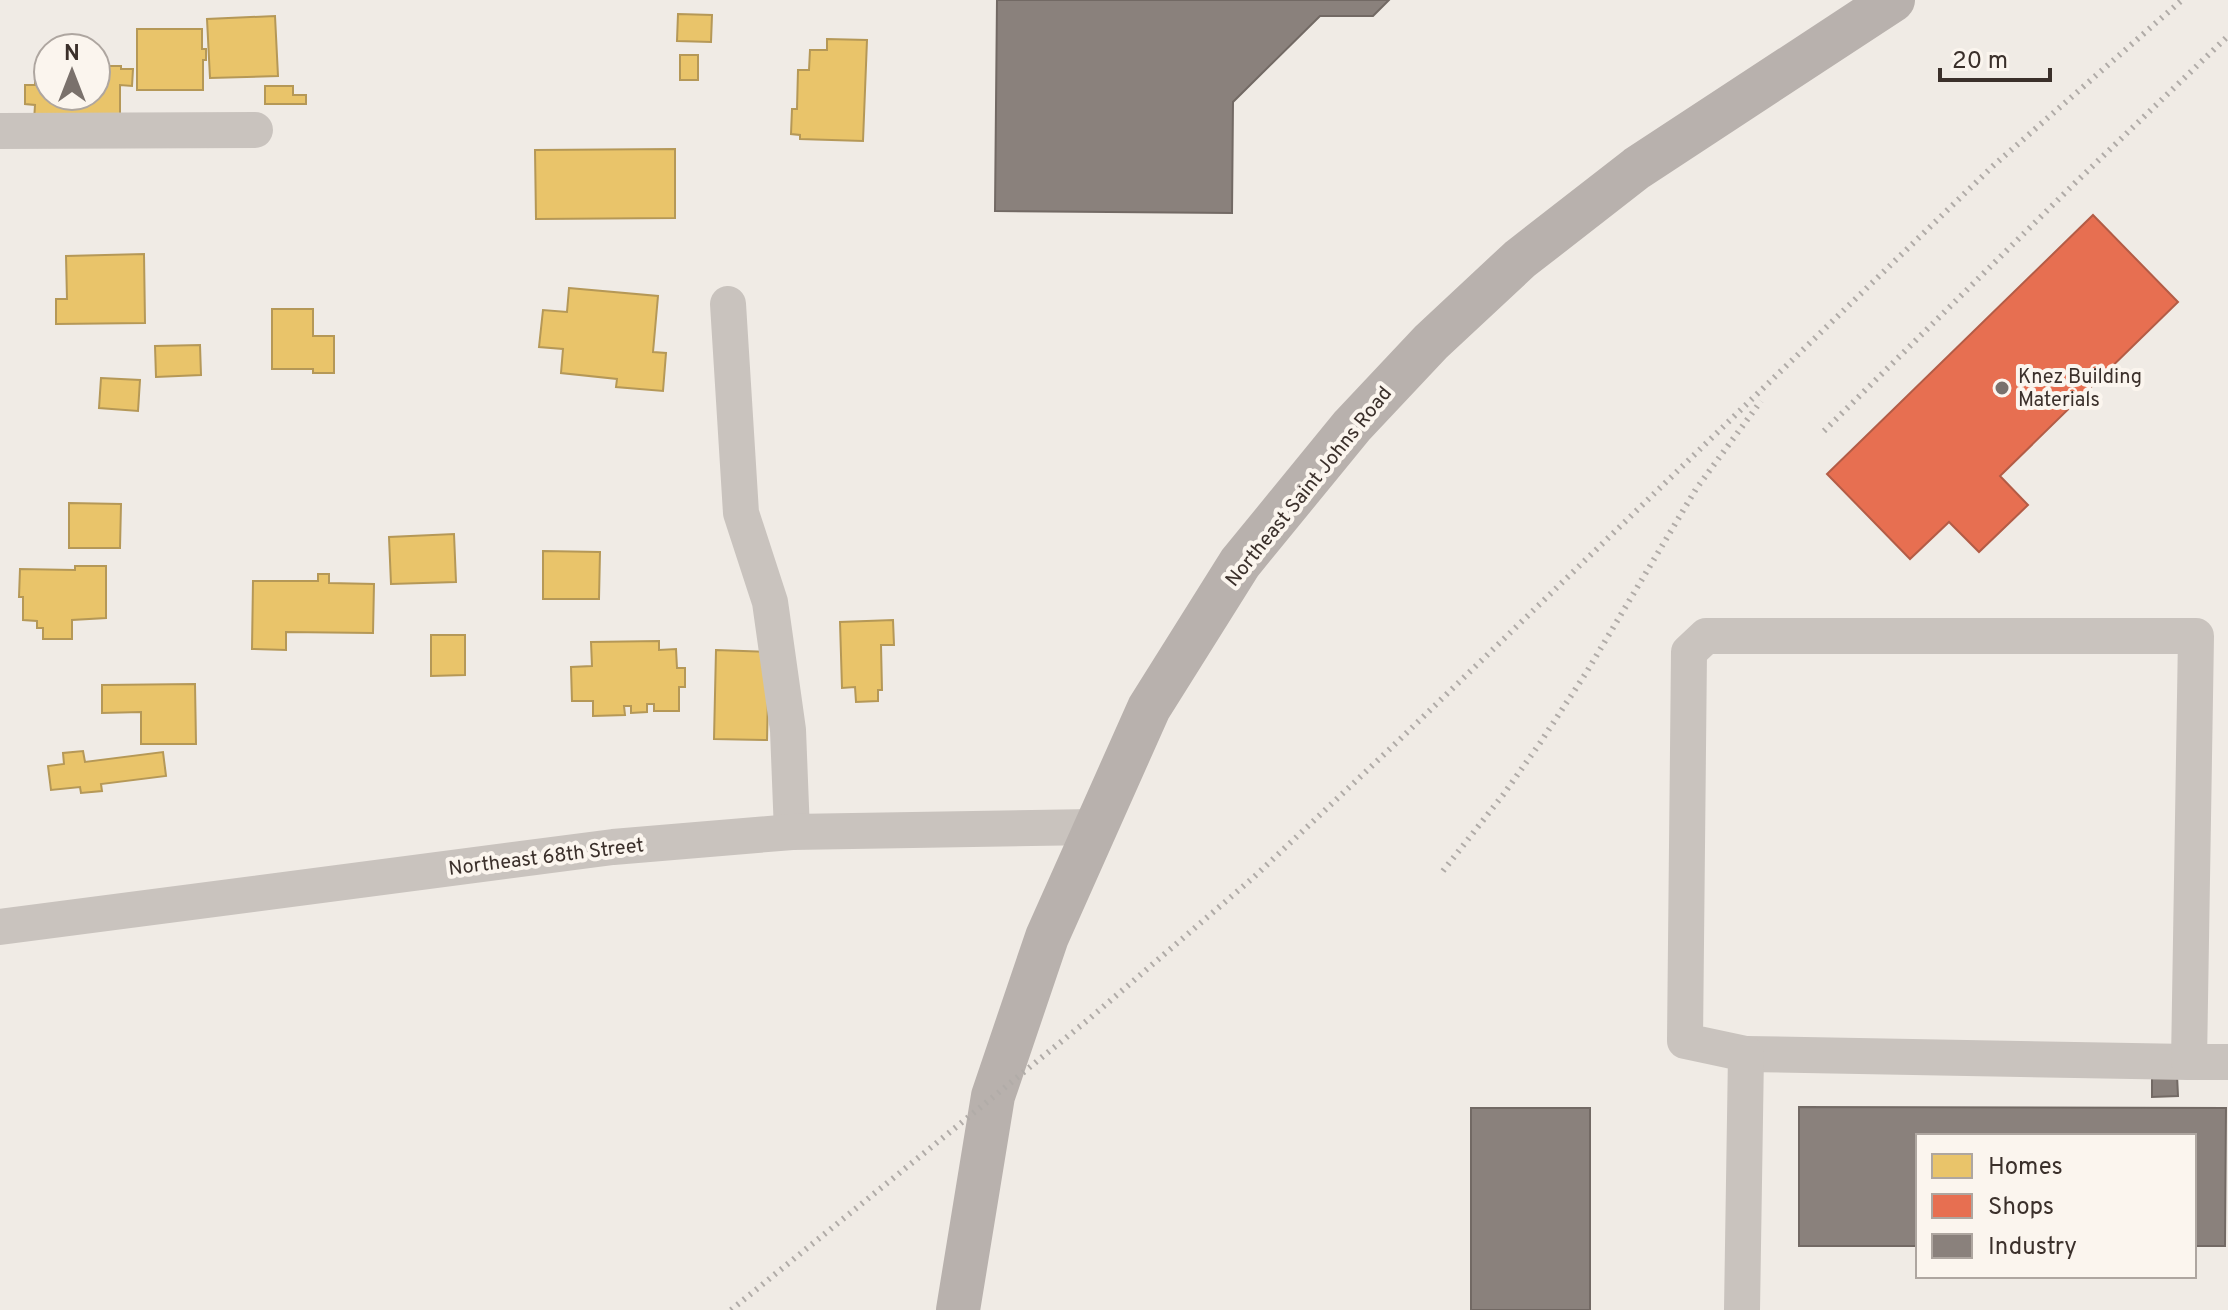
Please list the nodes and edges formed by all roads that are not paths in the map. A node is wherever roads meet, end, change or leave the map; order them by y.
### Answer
1 (1893, 0) edge
2 (255, 130) dead end
3 (0, 131) edge
4 (728, 304) dead end
5 (1095, 827) junction
6 (792, 832) junction
7 (0, 927) edge
8 (1746, 1054) junction
9 (2189, 1062) junction
10 (2228, 1062) edge
11 (958, 1310) edge
12 (1742, 1310) edge

1 - 5 main road, Northeast Saint Johns Road
2 - 3 street
4 - 6 street
5 - 6 street, Northeast 68th Street
5 - 11 main road, Northeast Saint Johns Road
6 - 7 street, Northeast 68th Street
8 - 9 street
8 - 9 street
8 - 12 street
9 - 10 street

